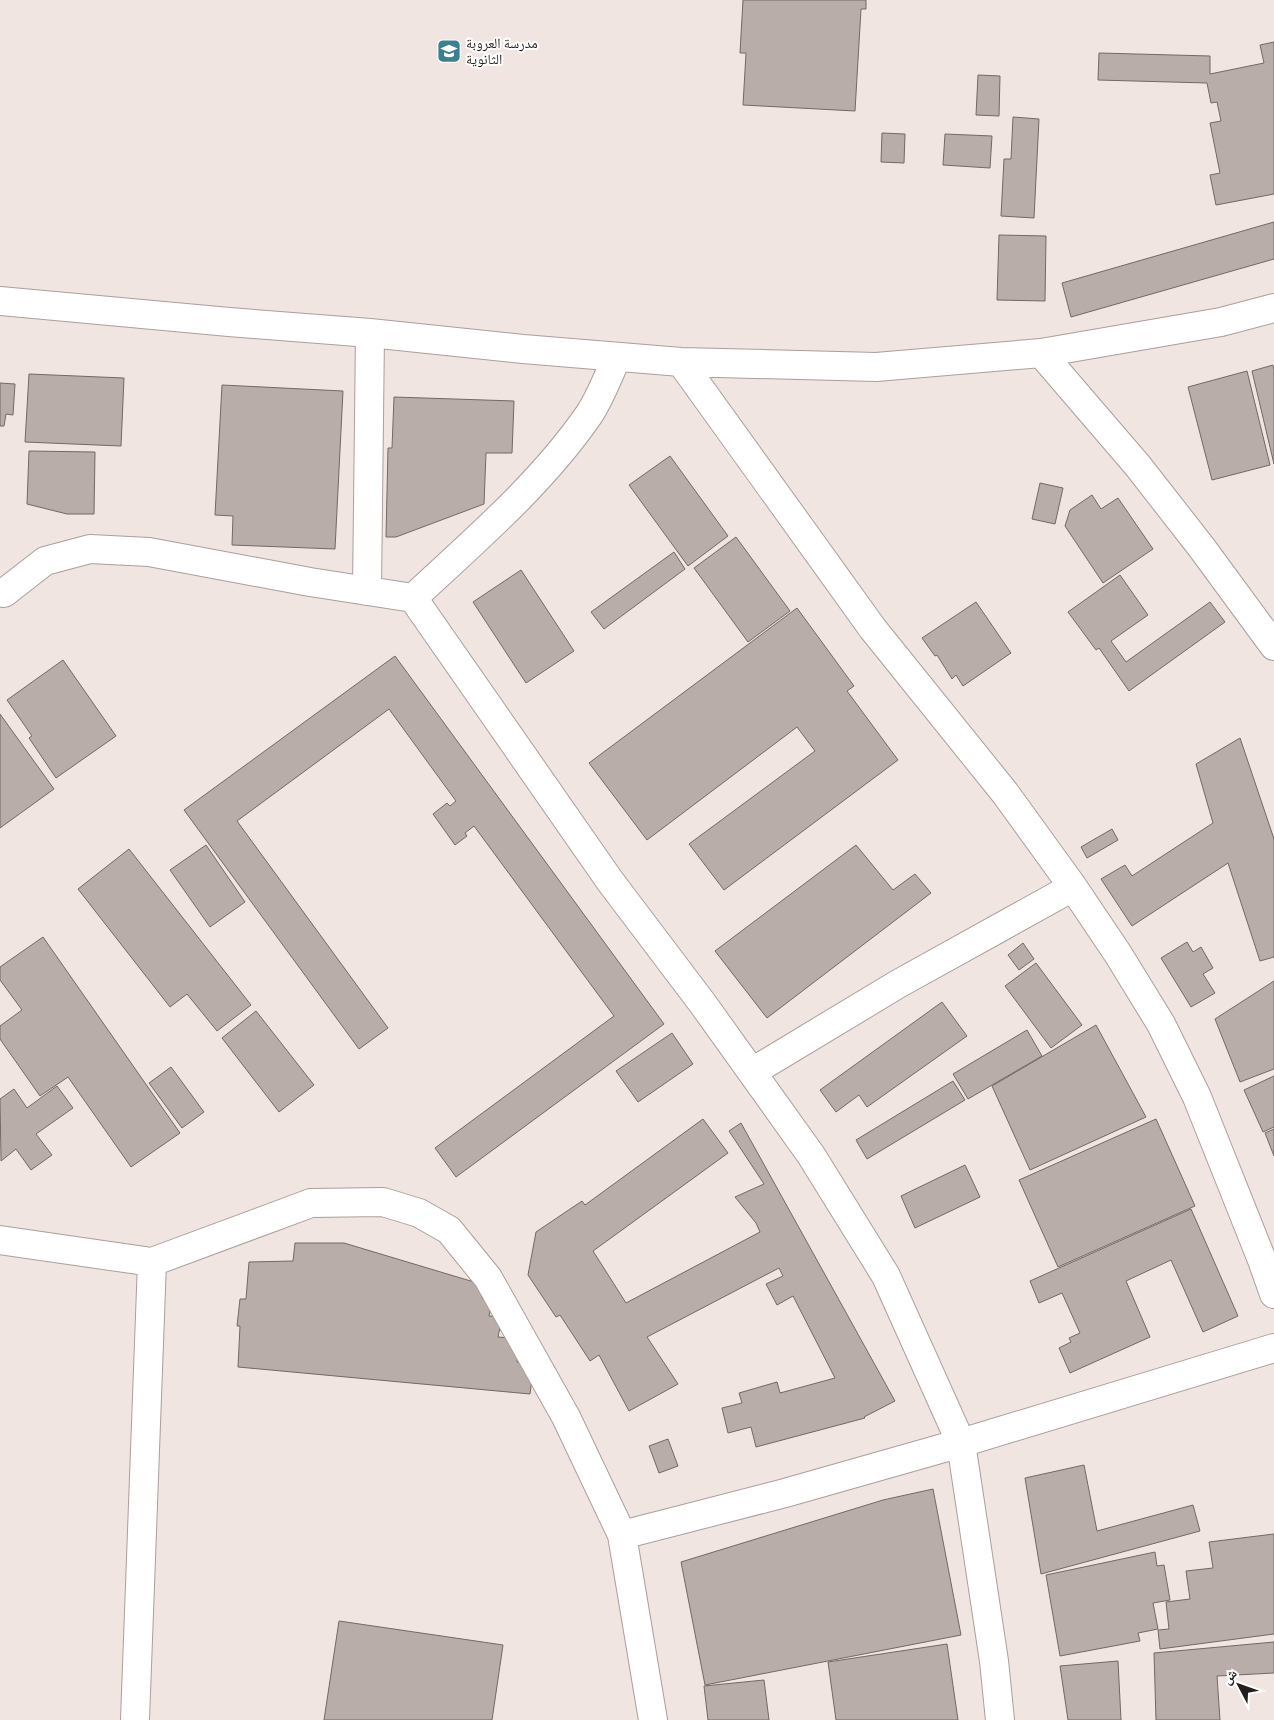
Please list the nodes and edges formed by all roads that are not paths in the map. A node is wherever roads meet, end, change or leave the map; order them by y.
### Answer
1 (0, 300) edge
2 (1274, 308) edge
3 (370, 333) junction
4 (1041, 353) junction
5 (617, 358) junction
6 (681, 362) junction
7 (367, 591) junction
8 (4, 593) dead end
9 (413, 598) junction
10 (1274, 646) edge
11 (1073, 887) junction
12 (752, 1072) junction
13 (0, 1240) edge
14 (152, 1262) junction
15 (1274, 1294) edge
16 (1274, 1348) edge
17 (961, 1443) junction
18 (622, 1535) junction
19 (135, 1720) edge
20 (653, 1720) edge
21 (1000, 1720) edge

1 - 3 street
2 - 4 street
3 - 5 street
3 - 7 street
4 - 6 street
4 - 10 street
5 - 6 street
5 - 9 street
6 - 11 street
7 - 8 street
7 - 9 street
9 - 12 street
11 - 12 street
11 - 15 street
12 - 17 street
13 - 14 street
14 - 18 street
14 - 19 street
16 - 17 street
17 - 18 street
17 - 21 street
18 - 20 street

